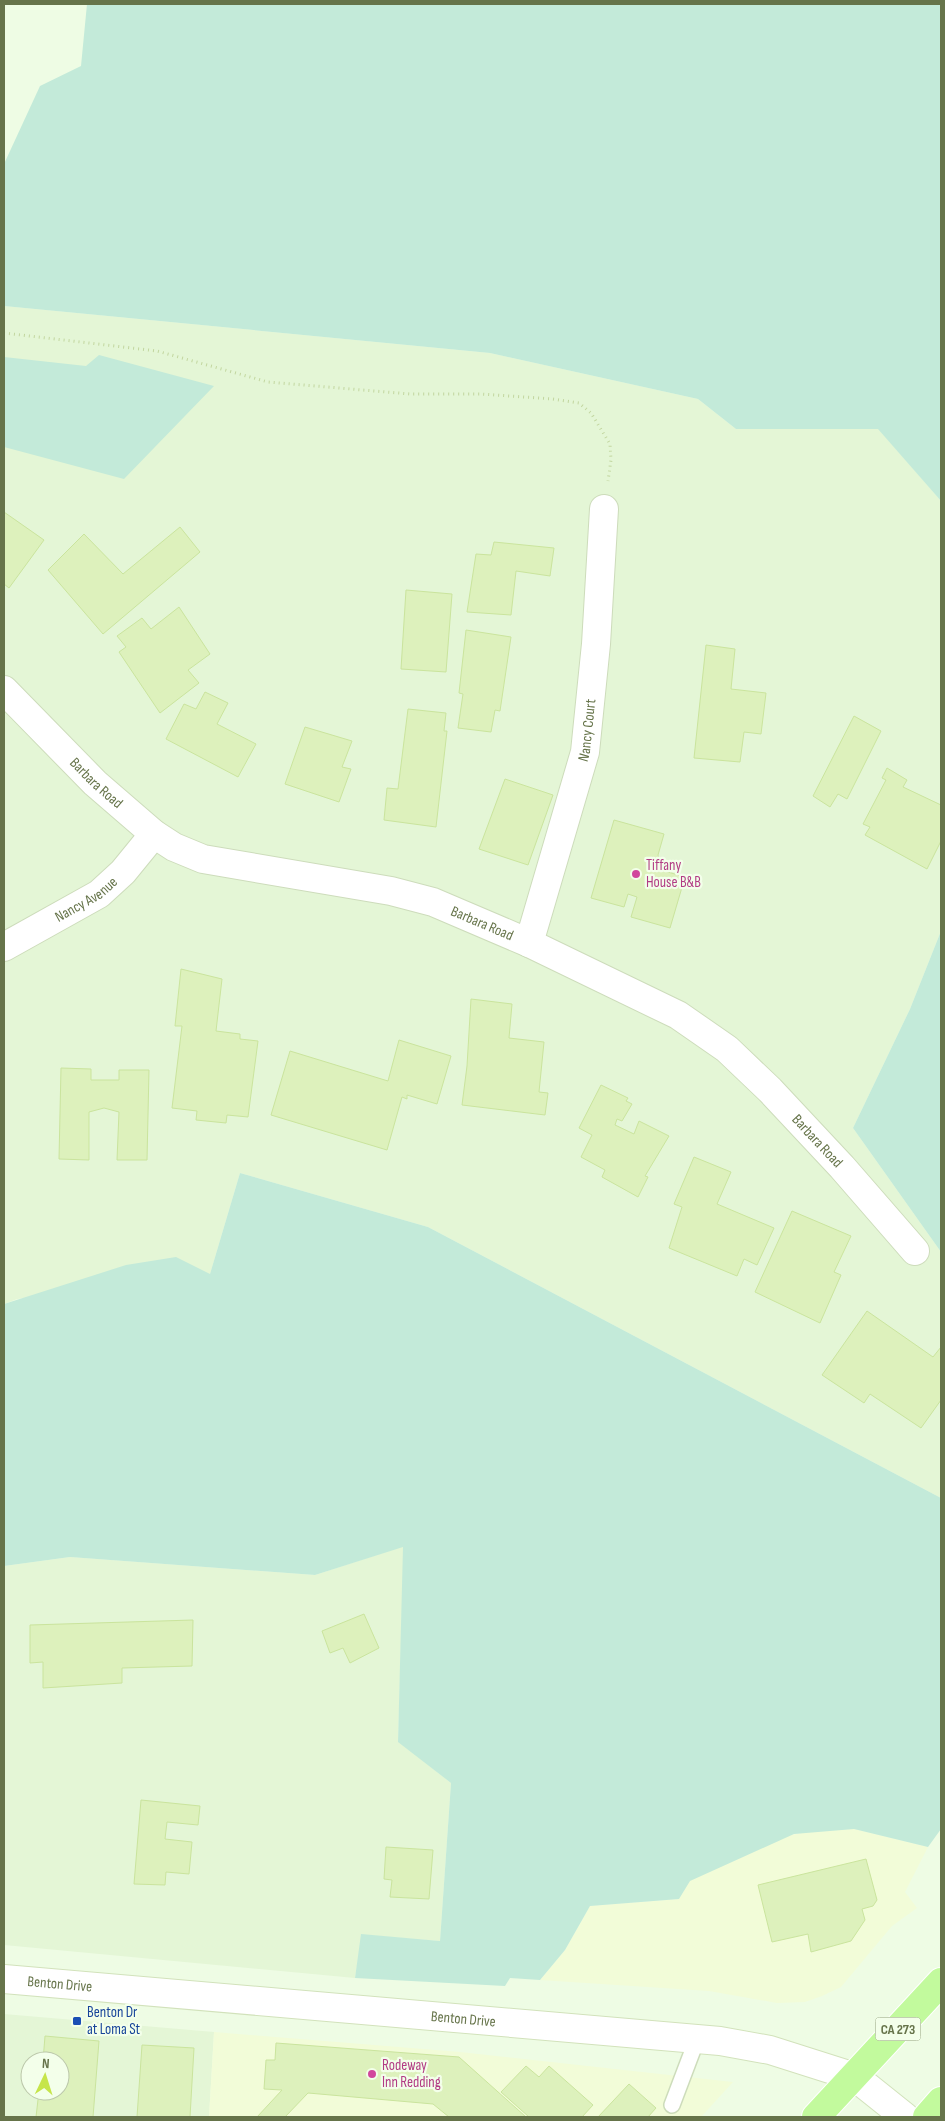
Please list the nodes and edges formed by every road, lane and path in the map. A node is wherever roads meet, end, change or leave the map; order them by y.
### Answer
1 (4, 333) edge
2 (604, 509) joint
3 (4, 690) edge
4 (154, 834) junction
5 (529, 943) junction
6 (4, 947) edge
7 (915, 1251) dead end
8 (4, 1979) edge
9 (941, 1982) edge
10 (698, 2039) junction
11 (855, 2077) junction
12 (941, 2101) edge
13 (672, 2106) dead end
14 (816, 2117) edge
15 (905, 2117) edge
16 (927, 2117) edge

1 - 2 path
2 - 5 street, Nancy Court
3 - 4 street, Barbara Road
4 - 5 street, Barbara Road
4 - 6 street, Nancy Avenue
5 - 7 street, Barbara Road
8 - 10 street, Benton Drive
9 - 11 main road, CA 273
10 - 11 street, Benton Drive
10 - 13 lane
11 - 14 main road, CA 273
11 - 15 street, Benton Drive
12 - 16 main road

